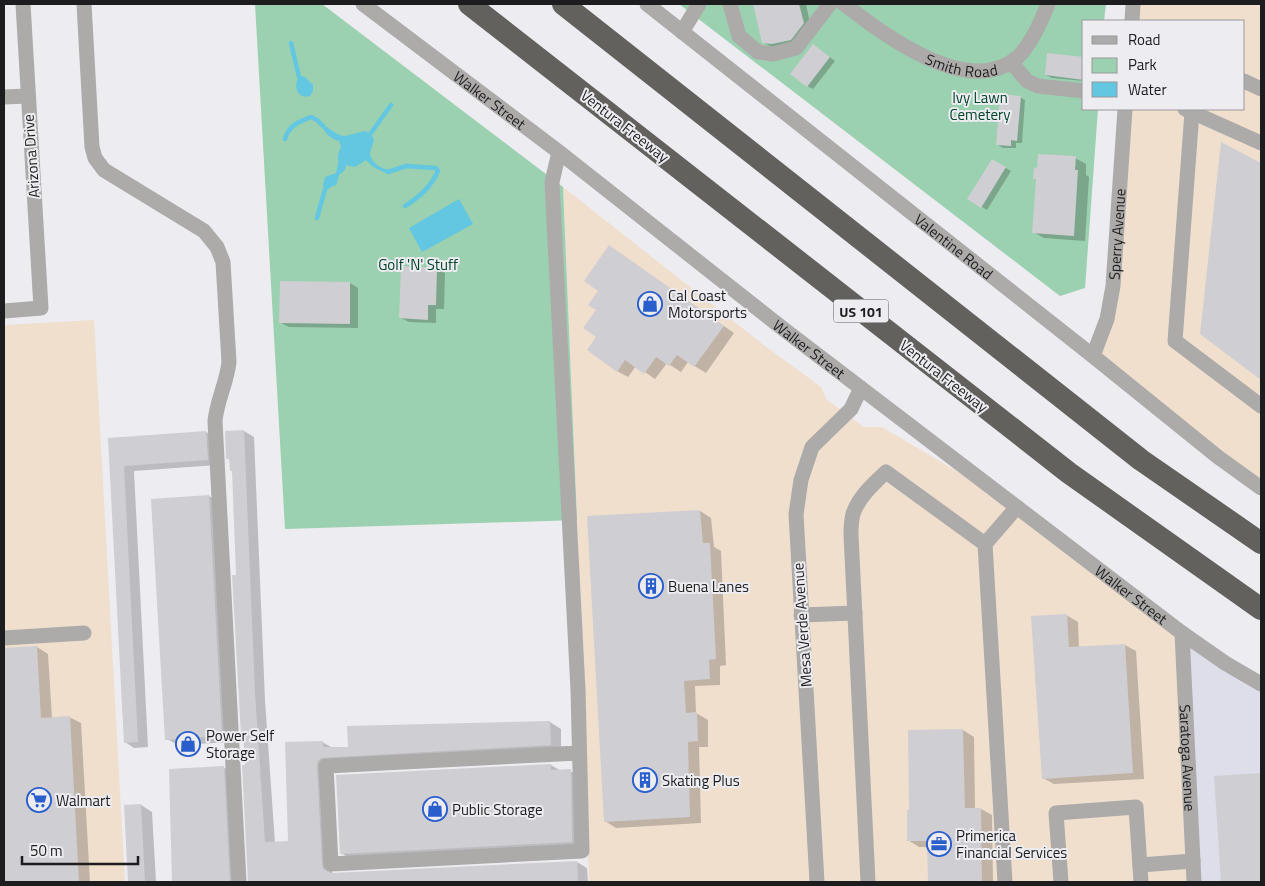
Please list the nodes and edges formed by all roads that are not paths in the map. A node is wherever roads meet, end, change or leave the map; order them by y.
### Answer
1 (23, 4) edge
2 (84, 4) edge
3 (363, 4) edge
4 (469, 4) edge
5 (563, 4) edge
6 (647, 4) edge
7 (699, 4) edge
8 (730, 4) edge
9 (830, 4) edge
10 (844, 4) edge
11 (1048, 4) edge
12 (1133, 4) edge
13 (1132, 20) edge
14 (682, 32) junction
15 (1011, 62) junction
16 (1245, 81) edge
17 (1261, 89) edge
18 (1082, 91) edge
19 (28, 96) junction
20 (4, 97) edge
21 (1125, 110) edge
22 (1188, 110) edge
23 (1261, 143) edge
24 (559, 152) junction
25 (4, 311) edge
26 (1093, 356) junction
27 (861, 388) junction
28 (1261, 406) edge
29 (1261, 488) edge
30 (1017, 507) junction
31 (1261, 543) edge
32 (985, 544) junction
33 (1261, 609) edge
34 (854, 613) junction
35 (801, 616) junction
36 (84, 633) dead end
37 (1182, 633) junction
38 (4, 638) edge
39 (1261, 684) edge
40 (578, 753) junction
41 (1193, 861) junction
42 (1140, 864) junction
43 (239, 882) edge
44 (817, 882) edge
45 (868, 882) edge
46 (1005, 882) edge
47 (1060, 882) edge
48 (1141, 882) edge
49 (1194, 882) edge

1 - 19 street, Arizona Drive
2 - 43 street
3 - 24 street, Walker Street
4 - 33 highway, Ventura Freeway / US 101
5 - 31 highway
6 - 14 street, Valentine Road
7 - 14 street
8 - 9 street
10 - 15 street, Smith Road
11 - 15 street
12 - 13 street
14 - 26 street, Valentine Road
15 - 18 street, Smith Road
16 - 17 street
19 - 20 street
19 - 25 street, Arizona Drive
21 - 26 street, Sperry Avenue
22 - 23 street
22 - 28 street
24 - 27 street, Walker Street
24 - 40 street
26 - 29 street, Valentine Road
27 - 30 street, Walker Street
27 - 35 street, Mesa Verde Avenue
30 - 32 street
30 - 37 street, Walker Street
32 - 34 street
32 - 46 street
34 - 35 street
34 - 45 street
35 - 44 street, Mesa Verde Avenue
36 - 38 street
37 - 39 street, Walker Street
37 - 41 street, Saratoga Avenue
40 - 40 street
41 - 42 street
41 - 49 street, Saratoga Avenue
42 - 47 street
42 - 48 street

